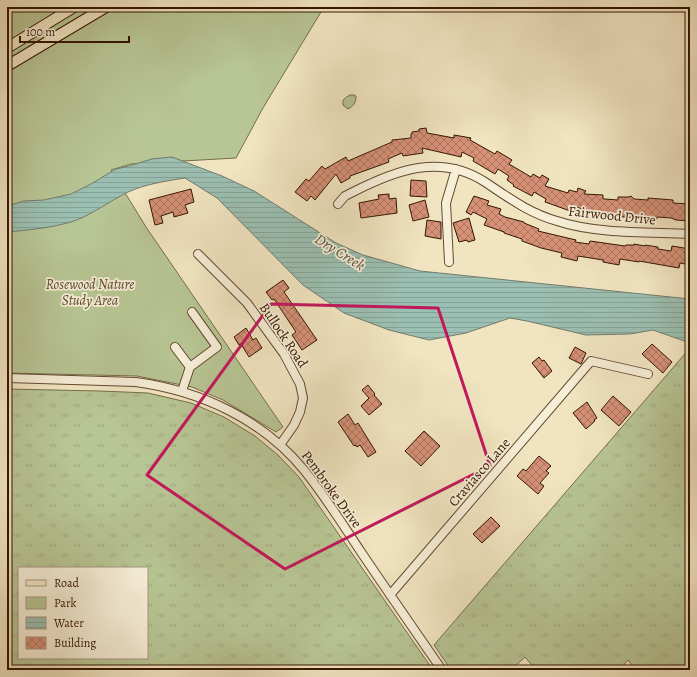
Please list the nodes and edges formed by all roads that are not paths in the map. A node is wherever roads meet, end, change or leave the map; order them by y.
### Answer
1 (74, 7) edge
2 (106, 7) edge
3 (7, 48) edge
4 (7, 66) edge
5 (456, 170) junction
6 (338, 204) dead end
7 (690, 234) edge
8 (198, 254) dead end
9 (449, 262) dead end
10 (192, 312) dead end
11 (174, 347) dead end
12 (190, 367) junction
13 (648, 374) dead end
14 (7, 378) edge
15 (182, 391) junction
16 (280, 445) junction
17 (390, 595) junction
18 (442, 670) edge

1 - 3 main road
2 - 4 main road
5 - 6 street, Fairwood Drive
5 - 7 street, Fairwood Drive
5 - 9 street
8 - 16 street, Bullock Road
10 - 12 street
11 - 12 street
12 - 15 street
13 - 17 street, Craviasco Lane
14 - 15 street, Pembroke Drive
15 - 16 street, Pembroke Drive
16 - 17 street, Pembroke Drive
17 - 18 street, Pembroke Drive

